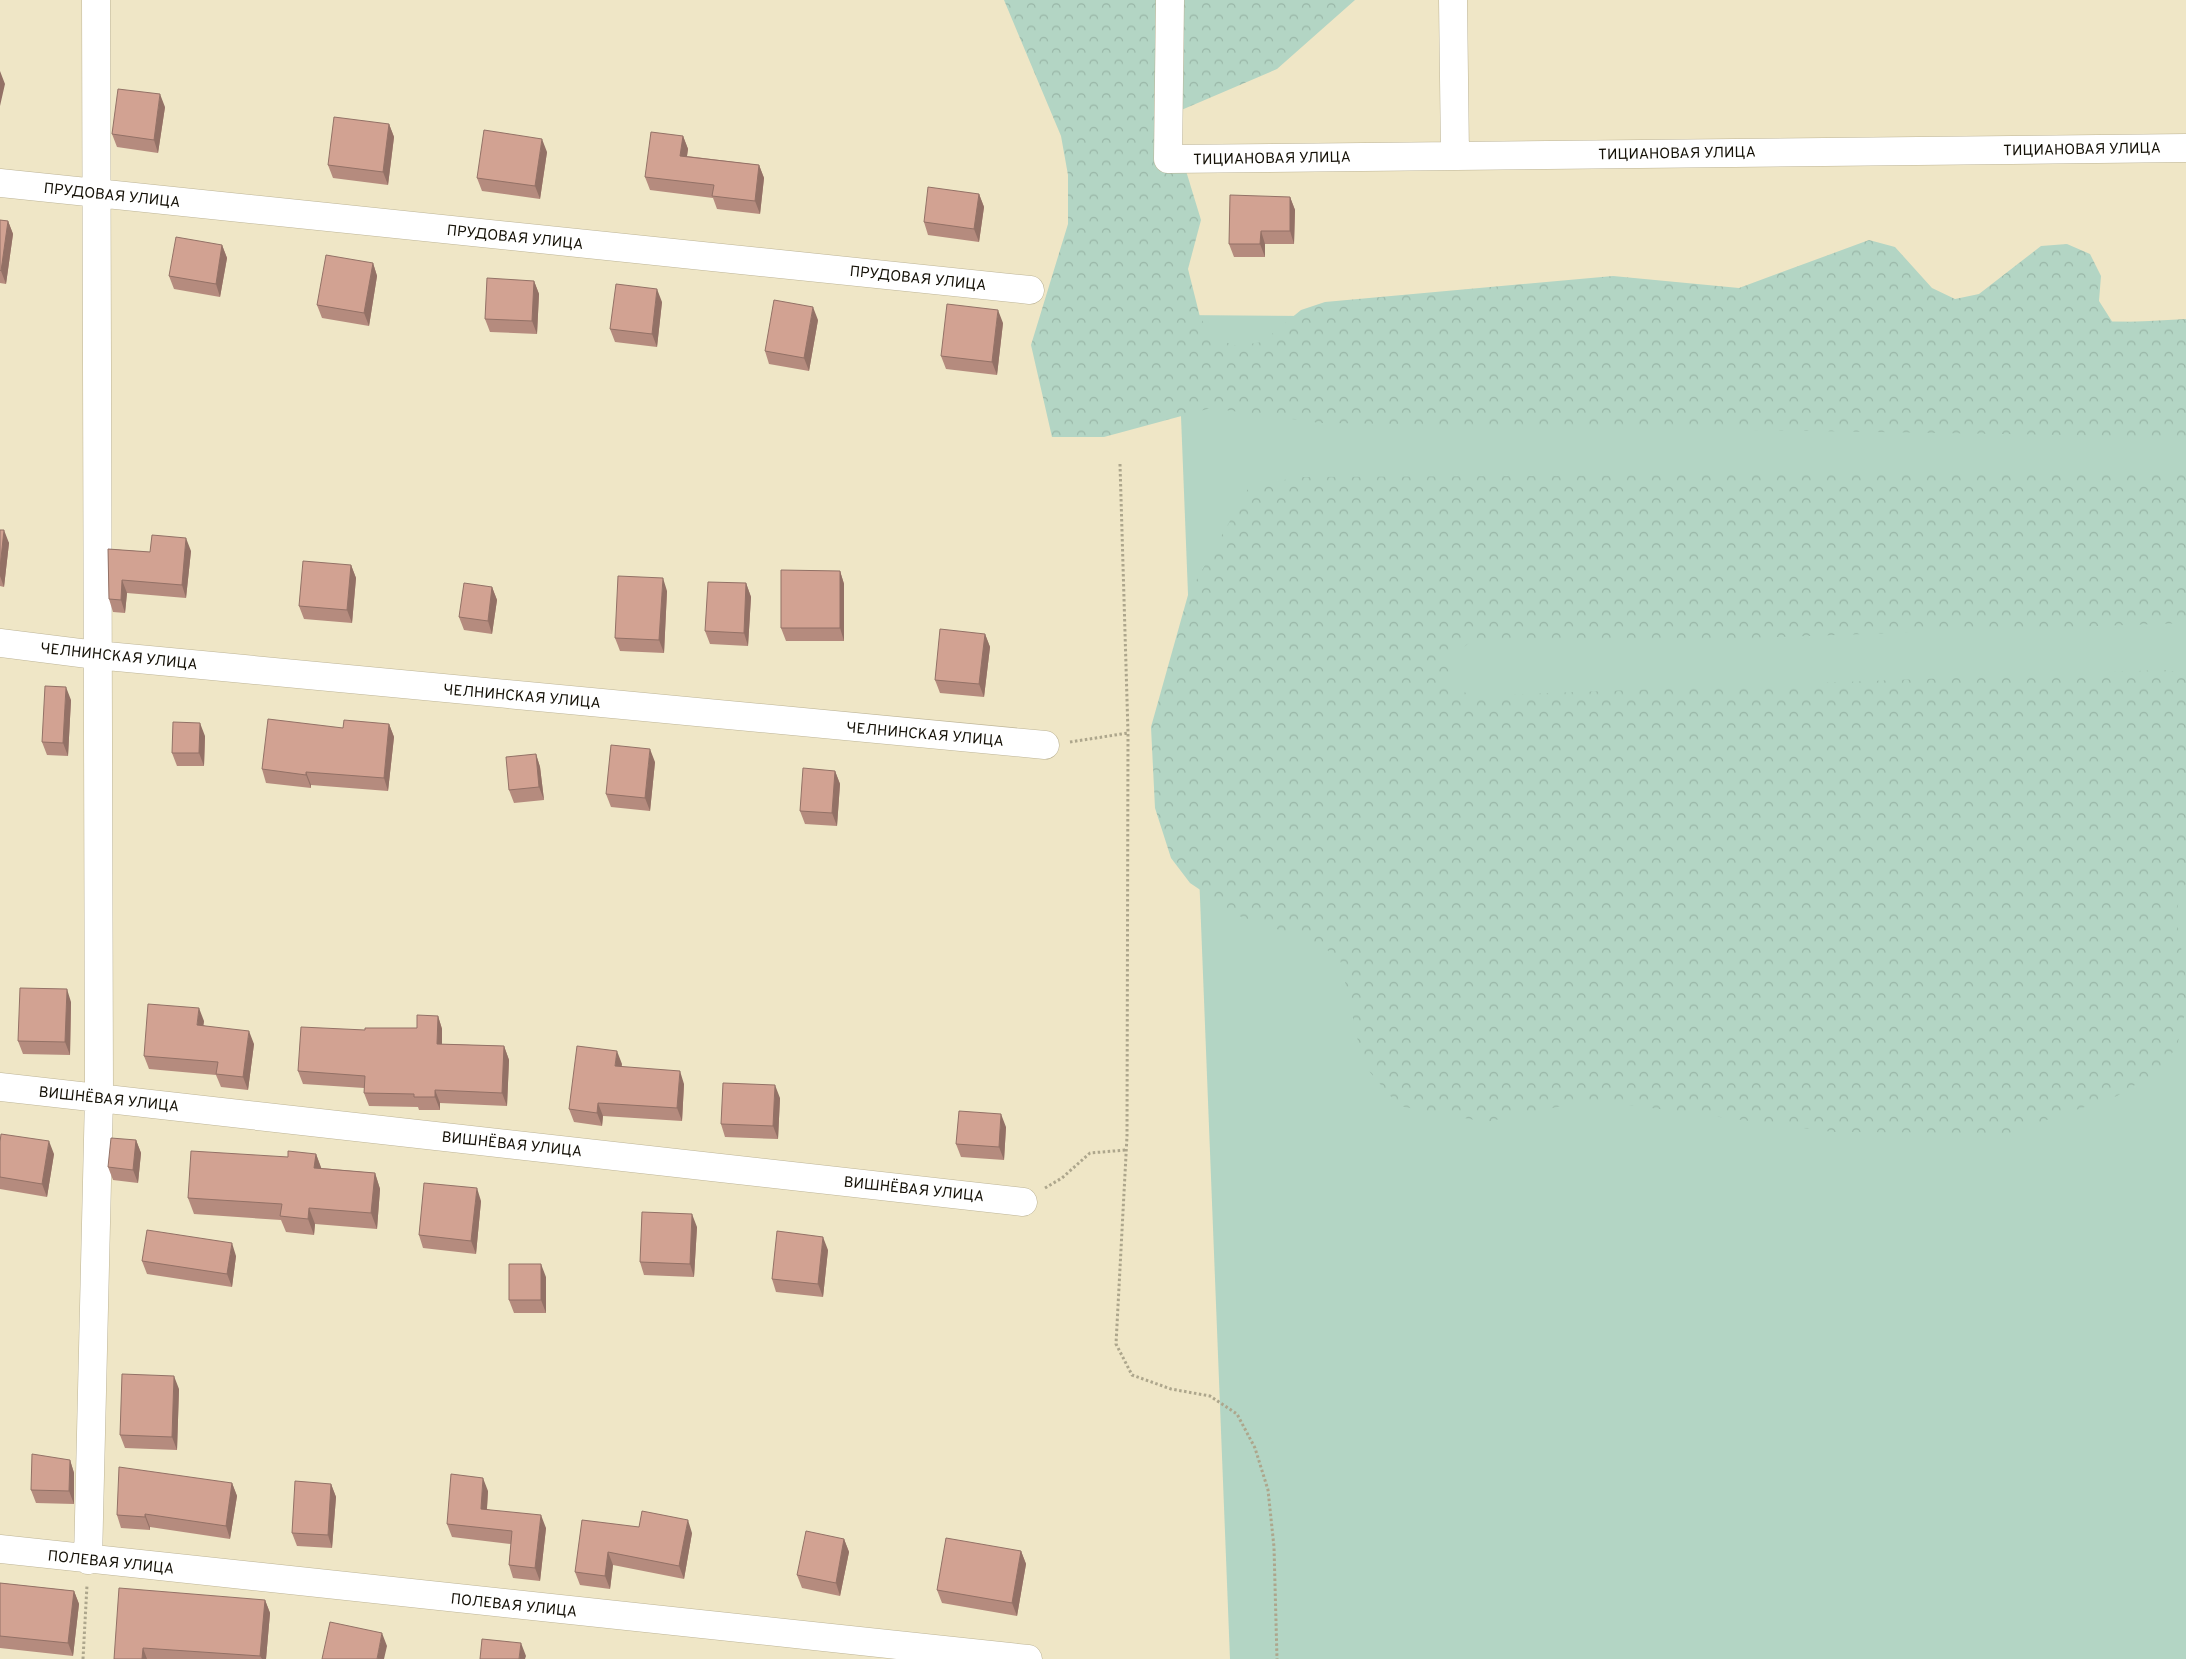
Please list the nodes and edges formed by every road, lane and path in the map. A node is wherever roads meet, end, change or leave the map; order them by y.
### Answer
1 (96, 0) edge
2 (1170, 0) edge
3 (1453, 0) edge
4 (2186, 148) edge
5 (1455, 155) junction
6 (0, 183) edge
7 (98, 194) junction
8 (1030, 290) dead end
9 (1120, 464) dead end
10 (0, 643) edge
11 (96, 655) junction
12 (1128, 733) junction
13 (1045, 746) joint
14 (0, 1087) edge
15 (99, 1097) junction
16 (1126, 1150) junction
17 (1023, 1202) joint
18 (0, 1549) edge
19 (88, 1560) junction
20 (84, 1659) edge
21 (1028, 1659) edge
22 (1278, 1659) edge

1 - 7 street
2 - 5 street, ТИЦИАНОВАЯ УЛИЦА
3 - 5 street
4 - 5 street, ТИЦИАНОВАЯ УЛИЦА
6 - 7 street, ПРУДОВАЯ УЛИЦА
7 - 8 street, ПРУДОВАЯ УЛИЦА
7 - 11 street
9 - 12 path
10 - 11 street, ЧЕЛНИНСКАЯ УЛИЦА
11 - 13 street, ЧЕЛНИНСКАЯ УЛИЦА
11 - 15 street
12 - 13 path
12 - 16 path
14 - 15 street, ВИШНЁВАЯ УЛИЦА
15 - 17 street, ВИШНЁВАЯ УЛИЦА
15 - 19 street
16 - 17 path
16 - 22 path
18 - 19 street, ПОЛЕВАЯ УЛИЦА
19 - 20 path
19 - 21 street, ПОЛЕВАЯ УЛИЦА

